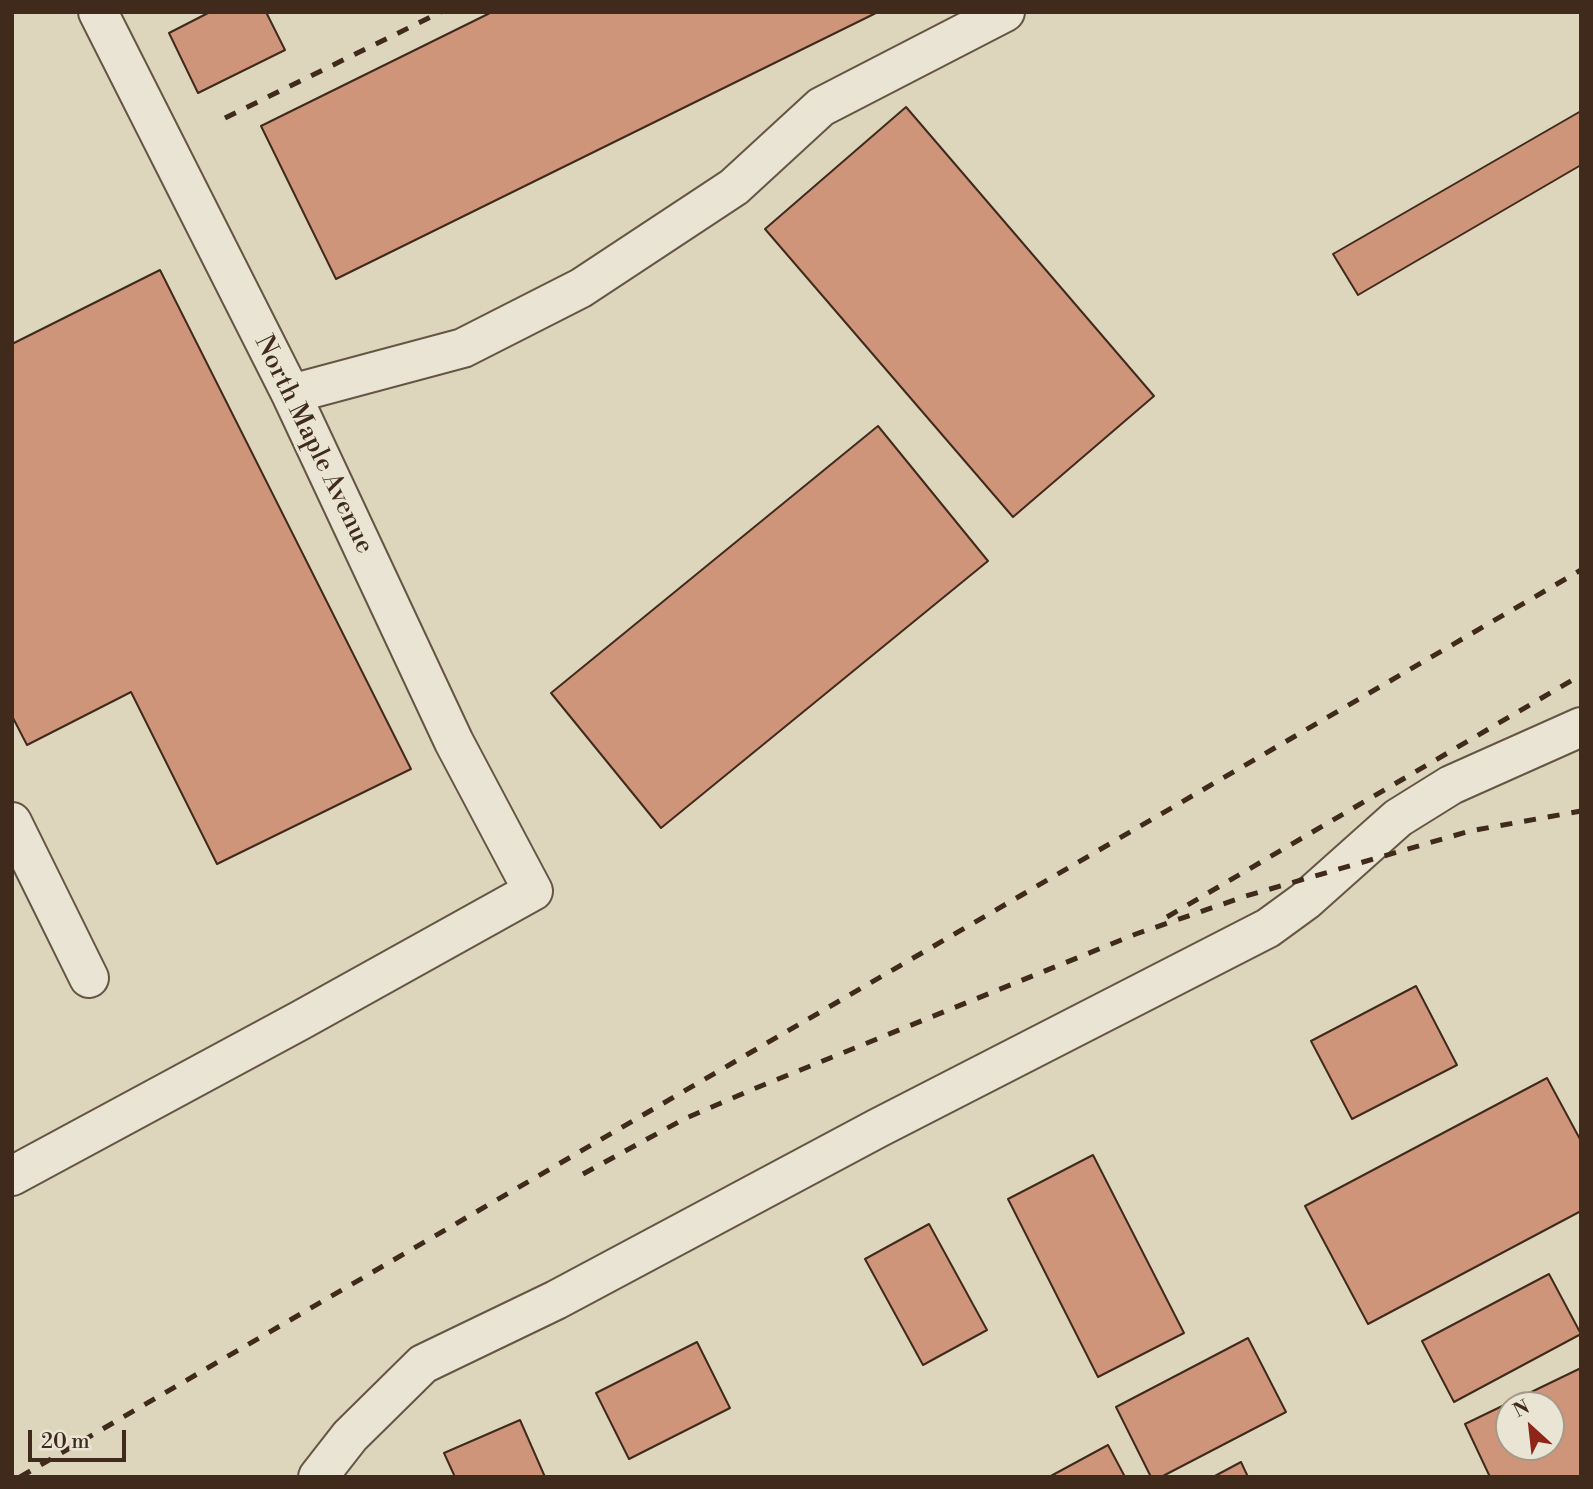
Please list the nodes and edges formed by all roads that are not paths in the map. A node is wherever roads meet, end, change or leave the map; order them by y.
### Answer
1 (98, 12) edge
2 (1005, 12) edge
3 (291, 394) junction
4 (1581, 727) edge
5 (12, 822) edge
6 (89, 978) dead end
7 (12, 1176) edge
8 (318, 1477) edge

1 - 3 street, North Maple Avenue
2 - 3 street
3 - 7 street, North Maple Avenue
4 - 8 street
5 - 6 street

